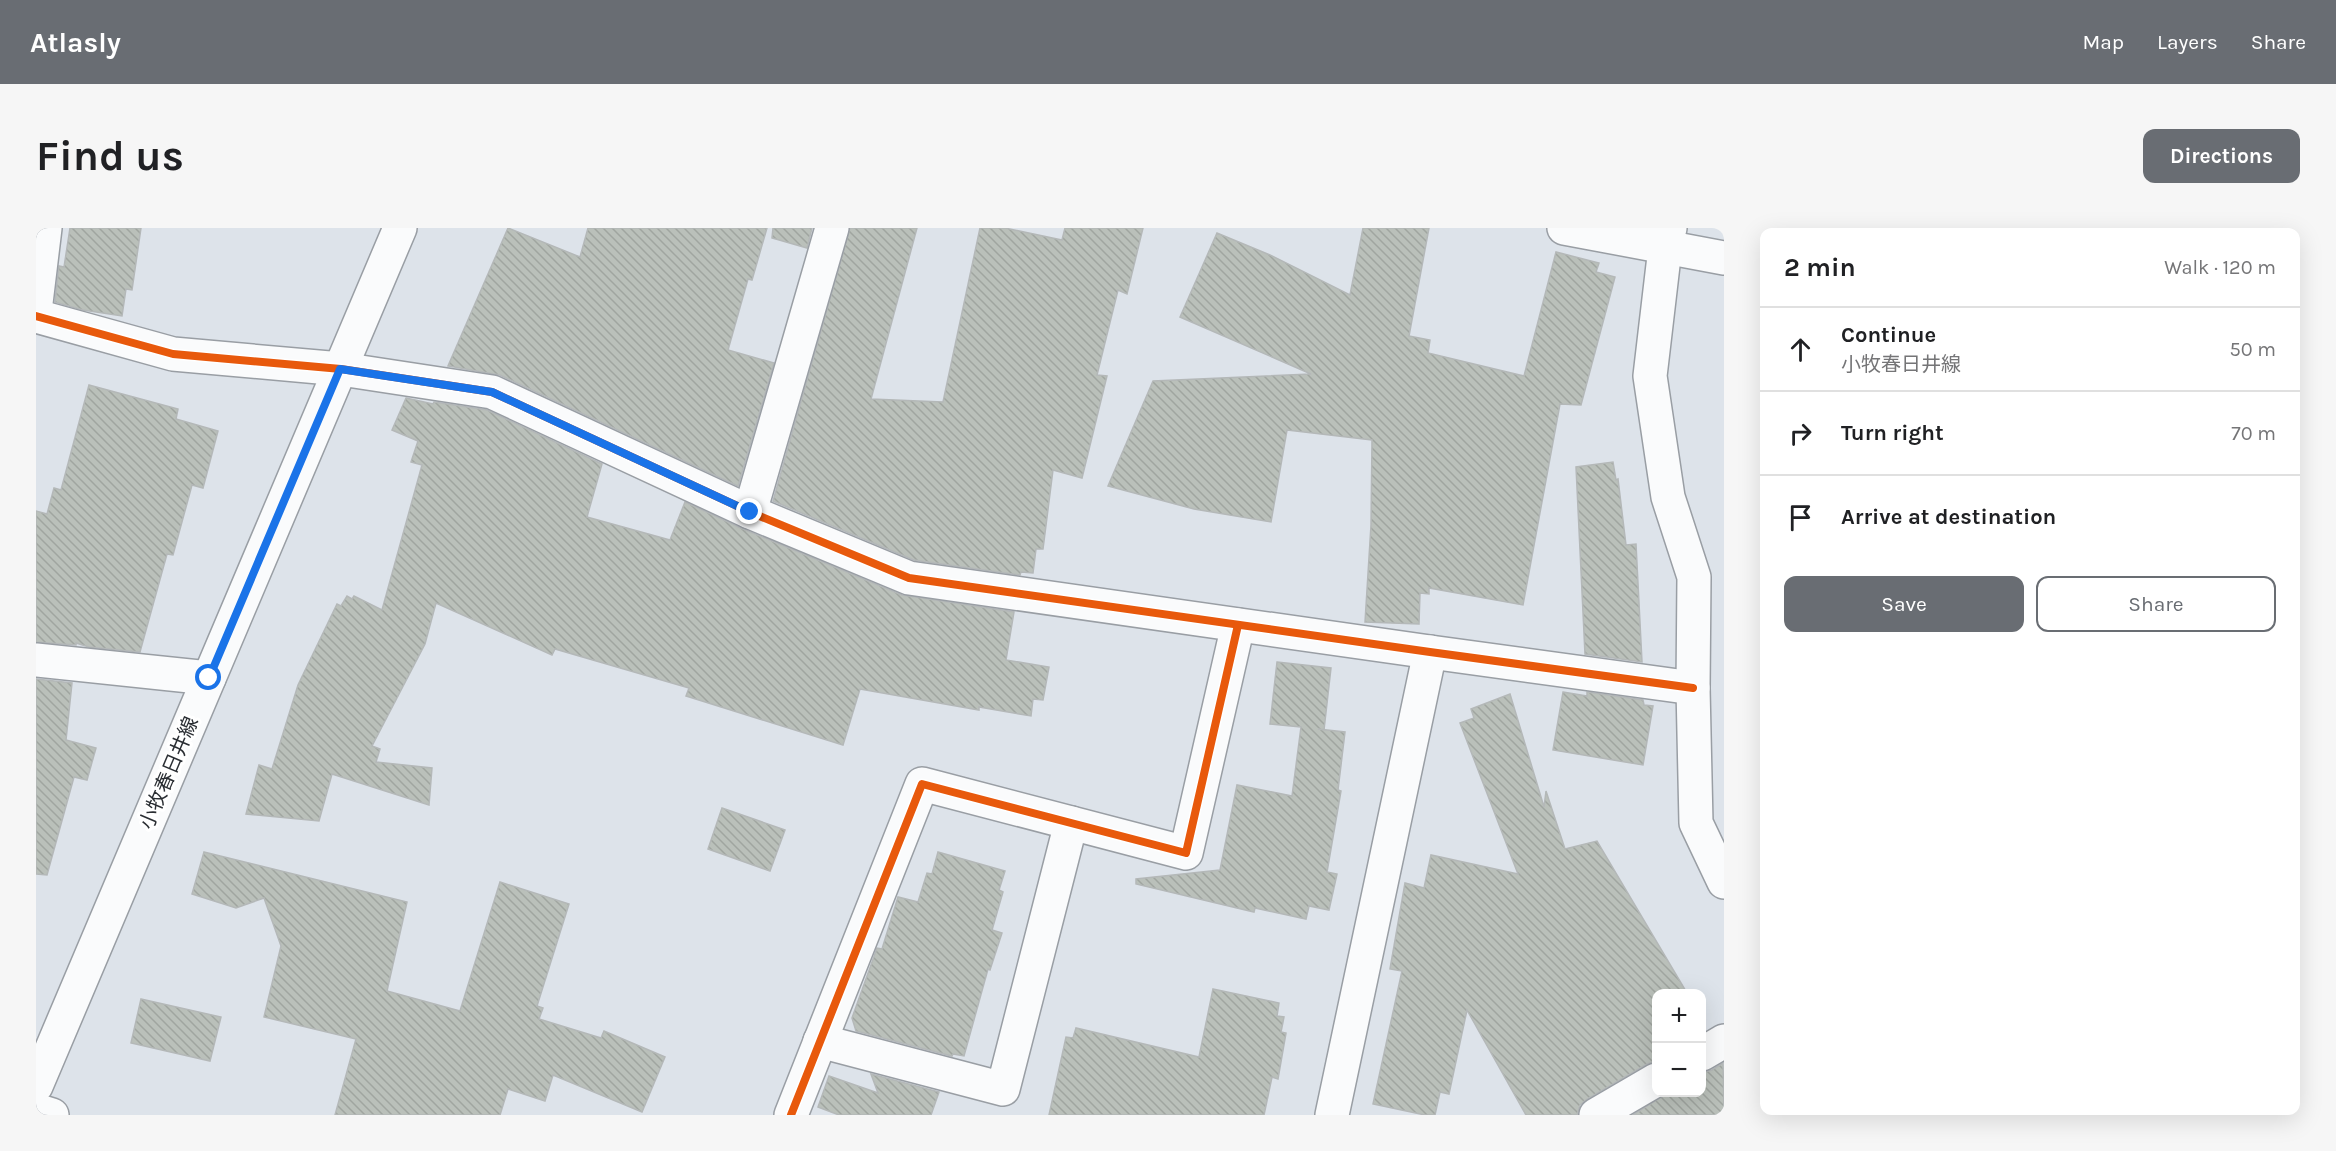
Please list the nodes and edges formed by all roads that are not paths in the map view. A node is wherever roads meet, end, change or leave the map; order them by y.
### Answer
1 (45, 228) edge
2 (400, 228) edge
3 (832, 228) edge
4 (1564, 228) edge
5 (1667, 238) edge
6 (1724, 258) edge
7 (36, 303) edge
8 (36, 316) edge
9 (340, 369) junction
10 (750, 512) junction
11 (1238, 625) junction
12 (1430, 652) junction
13 (36, 660) edge
14 (209, 678) junction
15 (1693, 688) junction
16 (1071, 823) junction
17 (1724, 882) edge
18 (820, 1041) junction
19 (1724, 1041) edge
20 (1706, 1051) edge
21 (1652, 1082) edge
22 (36, 1086) edge
23 (36, 1110) edge
24 (52, 1115) edge
25 (791, 1115) edge
26 (1332, 1115) edge
27 (1596, 1115) edge

1 - 7 street
2 - 9 street, 小牧春日井線
3 - 10 street
4 - 5 street
5 - 6 street
5 - 15 street
8 - 9 street
9 - 10 street
9 - 14 street, 小牧春日井線
10 - 11 street
11 - 12 street
11 - 16 street
12 - 15 street
12 - 26 street
13 - 14 street
14 - 22 street, 小牧春日井線
15 - 17 street
16 - 18 street
16 - 18 street
18 - 25 street
19 - 20 street
21 - 27 street
23 - 24 street

